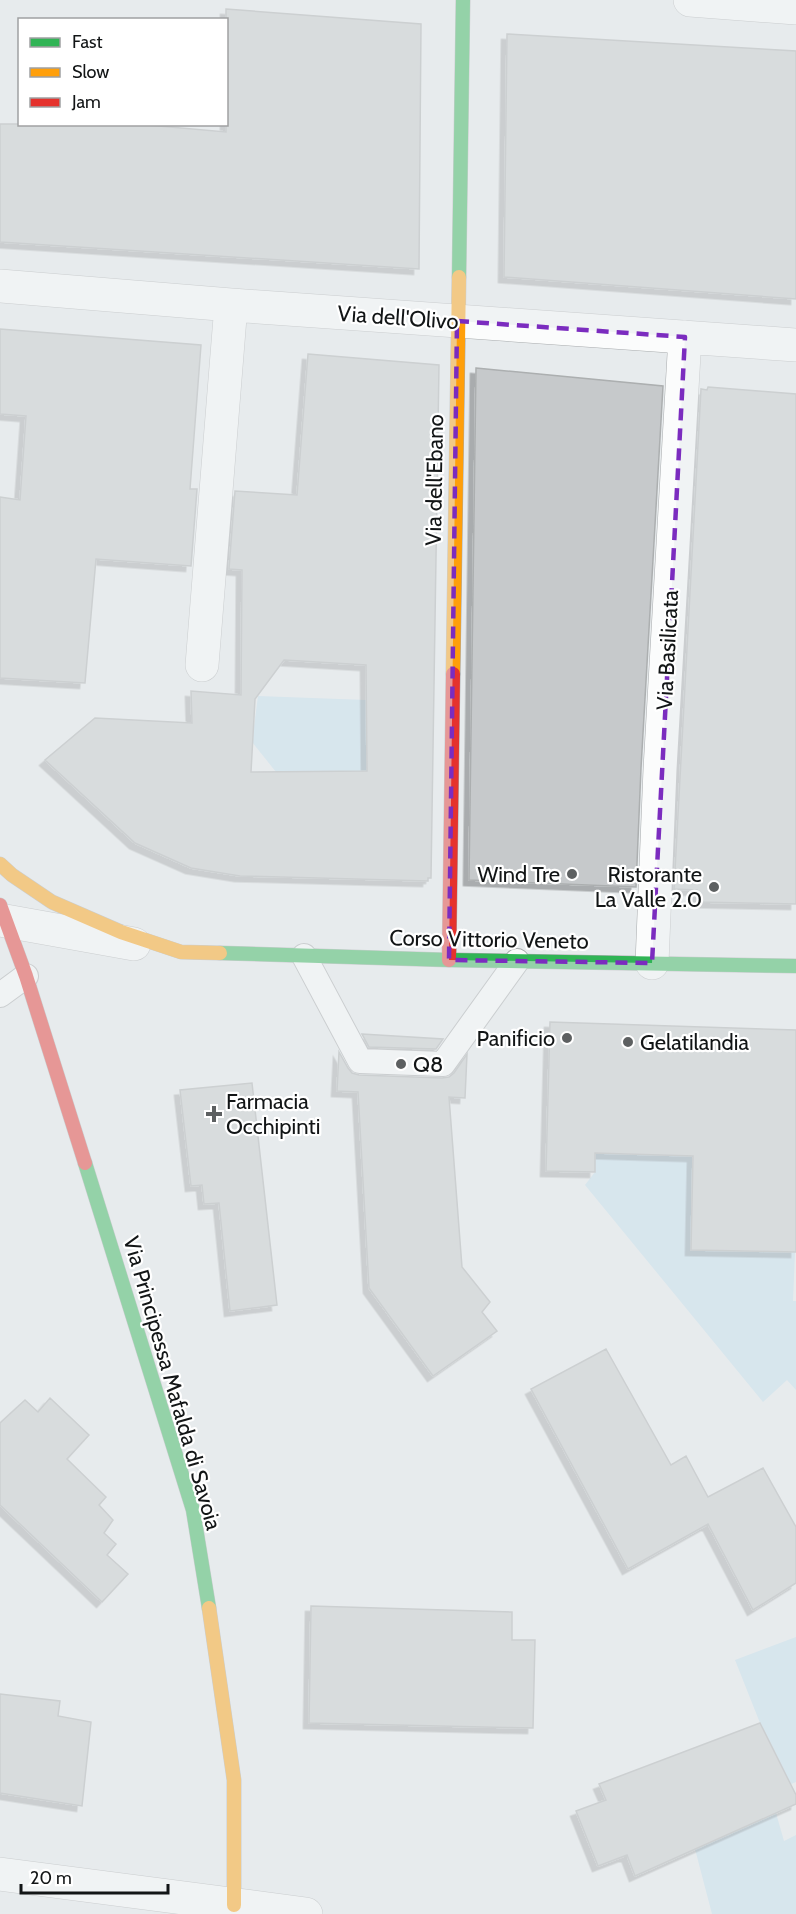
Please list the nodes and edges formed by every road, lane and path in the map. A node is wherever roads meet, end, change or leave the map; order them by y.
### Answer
1 (463, 0) edge
2 (690, 0) edge
3 (796, 8) edge
4 (0, 286) edge
5 (231, 305) junction
6 (457, 321) junction
7 (685, 337) junction
8 (796, 345) edge
9 (202, 665) dead end
10 (0, 864) edge
11 (2, 916) edge
12 (181, 952) junction
13 (304, 956) junction
14 (449, 960) junction
15 (517, 961) junction
16 (652, 963) junction
17 (796, 966) edge
18 (26, 976) junction
19 (0, 995) edge
20 (0, 1874) edge
21 (234, 1905) junction
22 (306, 1914) edge

1 - 6 street, Via dell'Ebano
2 - 3 street
4 - 5 street, Via dell'Olivo
5 - 6 street, Via dell'Olivo
5 - 9 street
6 - 7 street, Via dell'Olivo
6 - 14 street, Via dell'Ebano
7 - 8 street, Via dell'Olivo
7 - 16 street, Via Basilicata
10 - 12 street, Corso Vittorio Veneto
11 - 12 street
11 - 18 street, Via Principessa Mafalda di Savoia
12 - 13 street, Corso Vittorio Veneto
13 - 14 street, Corso Vittorio Veneto
13 - 15 lane
14 - 15 street, Corso Vittorio Veneto
15 - 16 street, Corso Vittorio Veneto
16 - 17 street, Corso Vittorio Veneto
18 - 19 lane
18 - 21 street, Via Principessa Mafalda di Savoia
20 - 21 street
21 - 22 street

